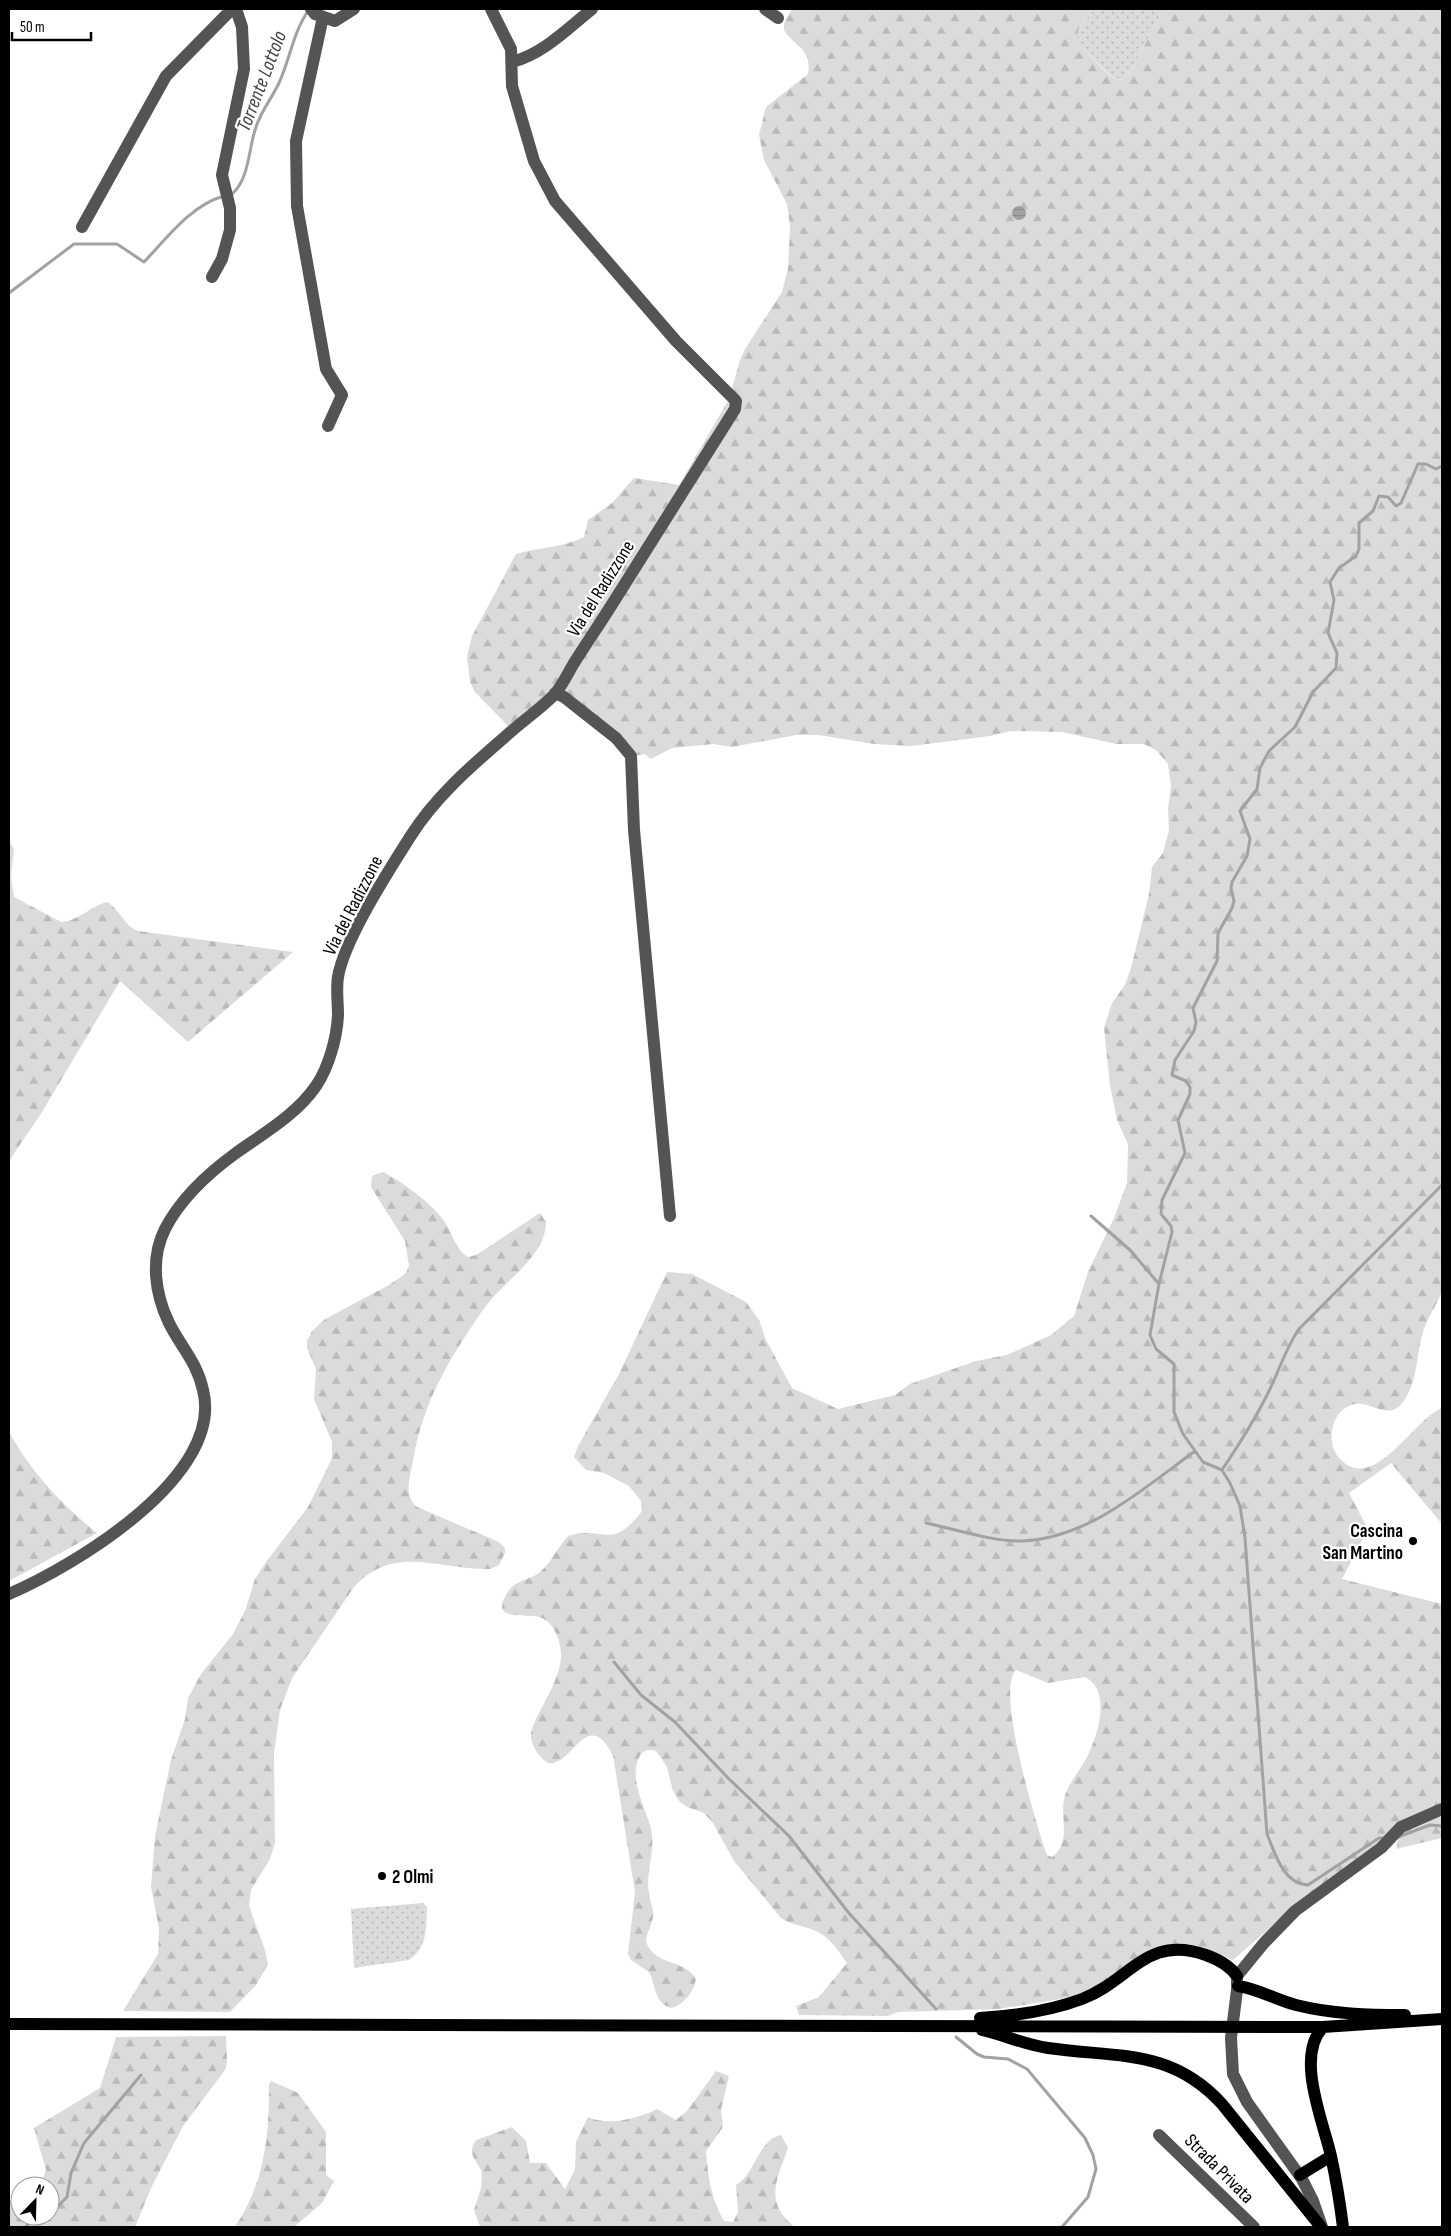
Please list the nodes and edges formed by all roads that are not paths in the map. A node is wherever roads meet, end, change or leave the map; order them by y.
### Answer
1 (232, 9) edge
2 (236, 9) edge
3 (354, 9) edge
4 (491, 9) edge
5 (592, 9) edge
6 (764, 9) edge
7 (316, 13) edge
8 (778, 18) dead end
9 (512, 62) junction
10 (82, 227) dead end
11 (212, 277) dead end
12 (328, 426) dead end
13 (555, 693) junction
14 (670, 1216) dead end
15 (9, 1594) edge
16 (1442, 1809) edge
17 (1237, 1981) junction
18 (1442, 2014) edge
19 (1442, 2018) edge
20 (9, 2024) edge
21 (895, 2025) junction
22 (957, 2025) junction
23 (1323, 2026) junction
24 (1159, 2135) dead end
25 (1331, 2156) junction
26 (1300, 2175) junction
27 (1254, 2227) edge
28 (1321, 2227) edge
29 (1343, 2227) edge

1 - 10 street
2 - 11 street
3 - 7 street
4 - 9 street
5 - 9 street
6 - 8 street
7 - 12 street
9 - 13 street, Via del Radizzone
13 - 14 street
13 - 15 street, Via del Radizzone
16 - 17 street
17 - 18 main road
17 - 21 main road
17 - 26 street
19 - 23 main road
20 - 21 main road
21 - 22 main road
22 - 23 main road
22 - 28 main road
23 - 25 main road
24 - 27 street, Strada Privata
25 - 26 main road
25 - 29 main road
26 - 28 street

